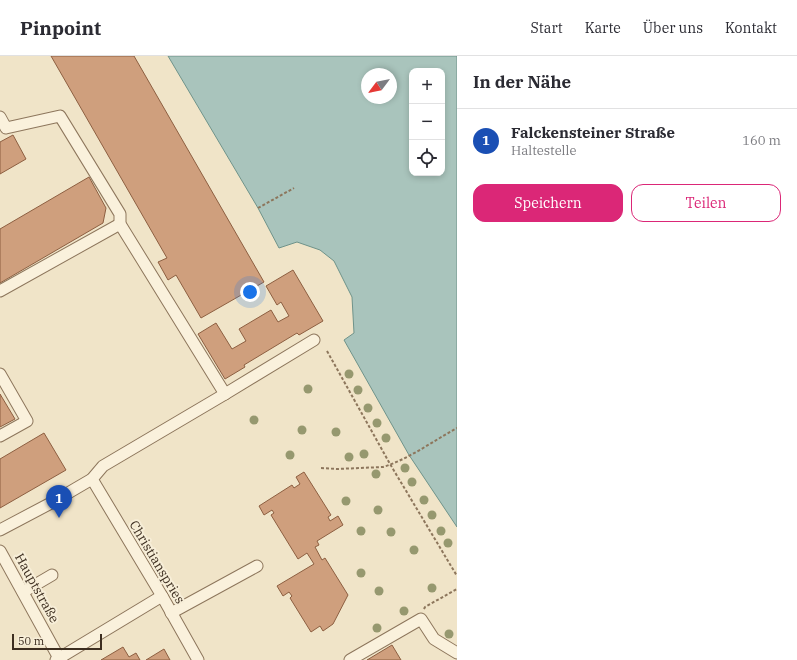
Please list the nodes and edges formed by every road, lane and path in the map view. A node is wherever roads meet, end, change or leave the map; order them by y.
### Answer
1 (0, 117) edge
2 (3, 130) edge
3 (294, 188) dead end
4 (258, 208) dead end
5 (120, 224) junction
6 (0, 291) edge
7 (314, 340) dead end
8 (327, 351) dead end
9 (0, 374) edge
10 (225, 394) junction
11 (457, 428) edge
12 (0, 436) edge
13 (390, 464) junction
14 (321, 468) dead end
15 (92, 479) junction
16 (0, 530) edge
17 (0, 551) edge
18 (257, 566) dead end
19 (52, 576) dead end
20 (457, 576) edge
21 (457, 590) edge
22 (23, 592) junction
23 (162, 596) junction
24 (171, 613) junction
25 (421, 619) junction
26 (457, 653) edge
27 (59, 659) edge
28 (198, 660) edge
29 (350, 660) edge

1 - 2 street
2 - 5 street
3 - 4 path
5 - 6 street
5 - 10 street
7 - 10 street
8 - 13 path
9 - 12 street
10 - 15 street
11 - 13 path
13 - 14 path
13 - 20 path
15 - 16 street
15 - 23 street, Christianspries
17 - 22 street, Hauptstraße
18 - 24 street
19 - 22 street
21 - 25 path
22 - 27 street, Hauptstraße
23 - 24 street, Christianspries
23 - 27 street
24 - 28 street, Christianspries
25 - 26 street
25 - 29 street

